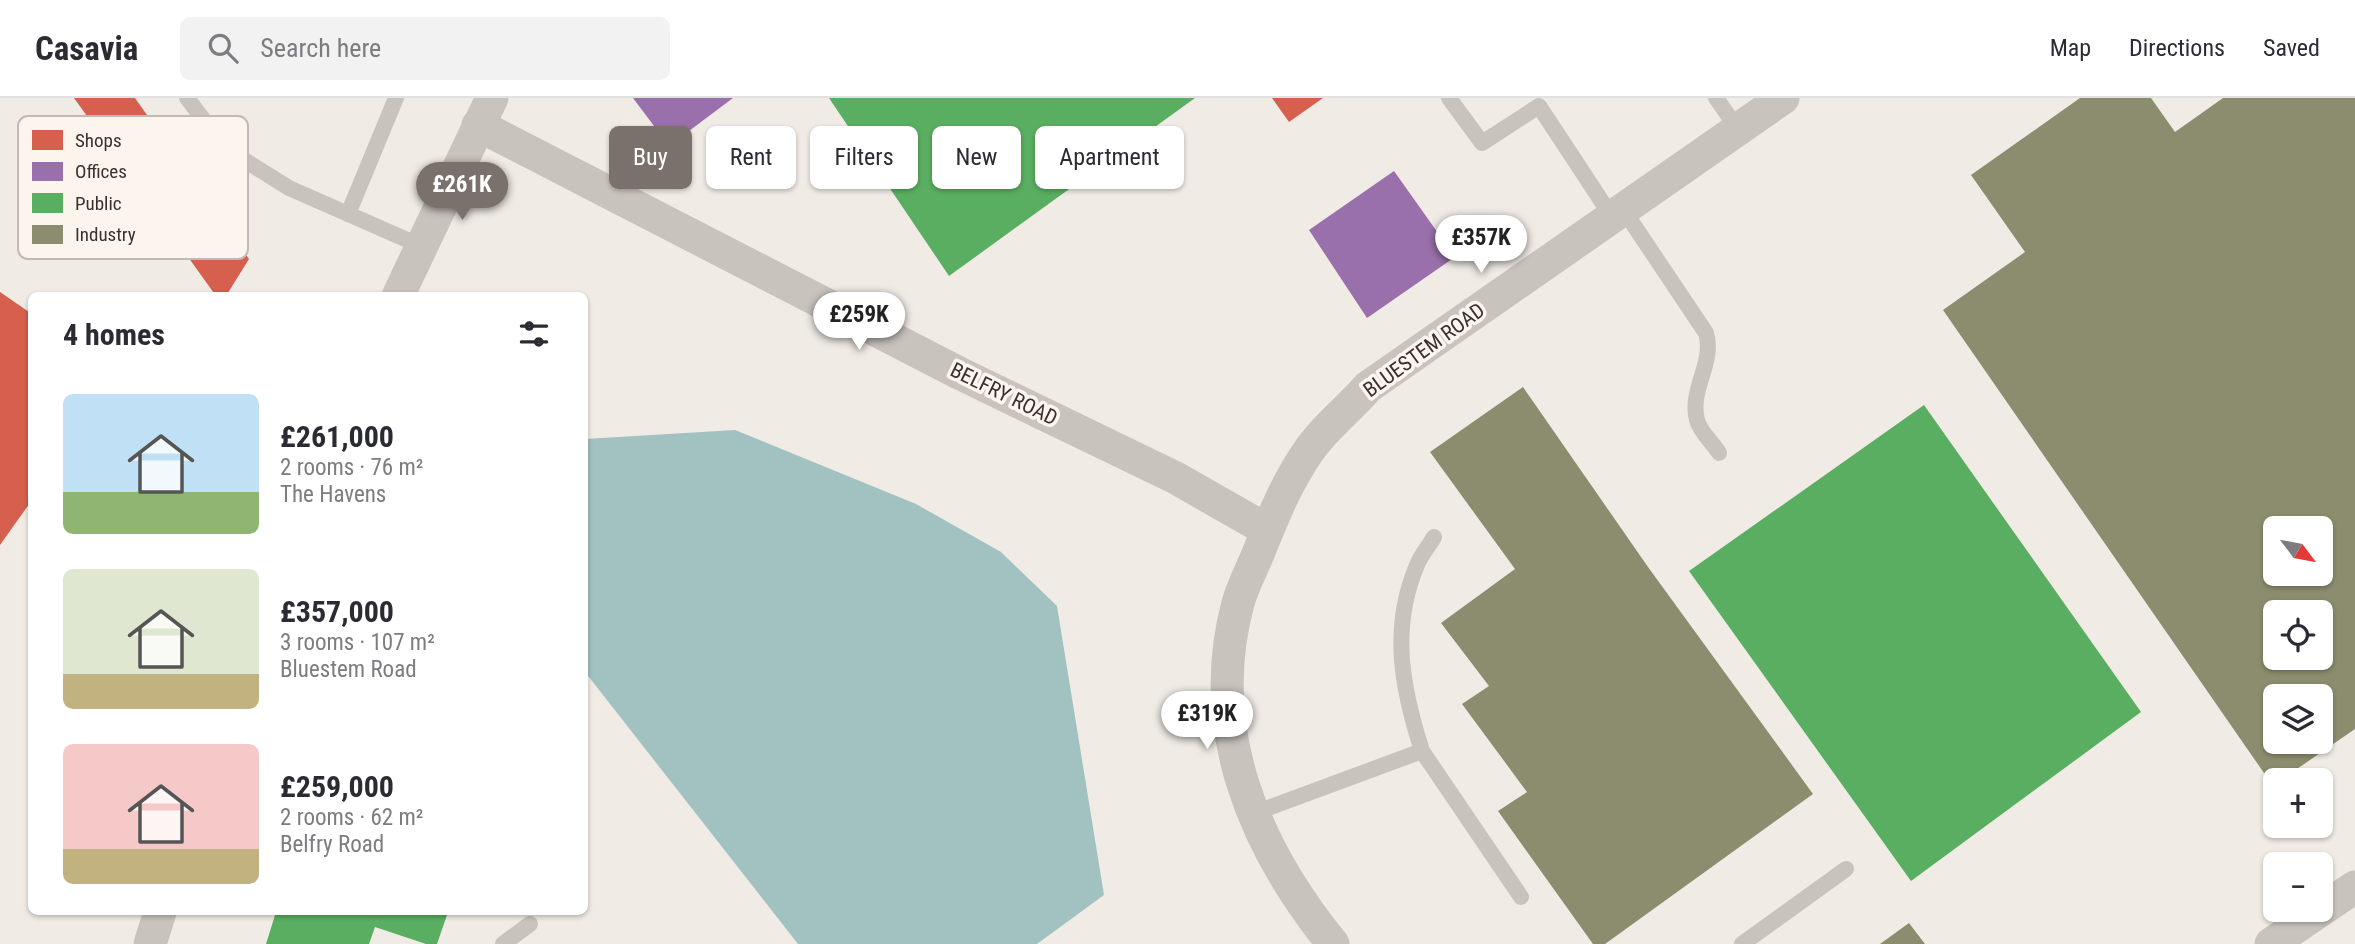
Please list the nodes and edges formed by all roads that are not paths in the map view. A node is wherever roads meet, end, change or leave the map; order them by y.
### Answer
1 (187, 98) edge
2 (396, 98) edge
3 (1450, 98) edge
4 (1716, 98) edge
5 (1783, 98) edge
6 (485, 112) edge
7 (201, 116) edge
8 (1737, 128) junction
9 (248, 162) edge
10 (1618, 213) junction
11 (348, 214) junction
12 (421, 246) junction
13 (400, 292) edge
14 (1719, 453) dead end
15 (1267, 530) junction
16 (1434, 537) dead end
17 (1422, 751) junction
18 (1252, 814) junction
19 (1846, 869) dead end
20 (2355, 887) edge
21 (1521, 897) dead end
22 (159, 915) edge
23 (530, 924) dead end
24 (150, 944) edge
25 (503, 944) edge
26 (1333, 944) edge
27 (1742, 944) edge
28 (2271, 944) edge

1 - 7 lane
2 - 11 lane
3 - 10 lane
4 - 8 lane
5 - 8 street, BLUESTEM ROAD
6 - 12 street
6 - 15 street, BELFRY ROAD
8 - 10 street, BLUESTEM ROAD
9 - 11 lane
10 - 14 lane
10 - 15 street, BLUESTEM ROAD
11 - 12 lane
12 - 13 street
15 - 18 street, BLUESTEM ROAD
16 - 17 lane
17 - 18 lane
17 - 21 lane
18 - 26 street, BLUESTEM ROAD
19 - 27 lane
20 - 28 street
22 - 24 street
23 - 25 lane

